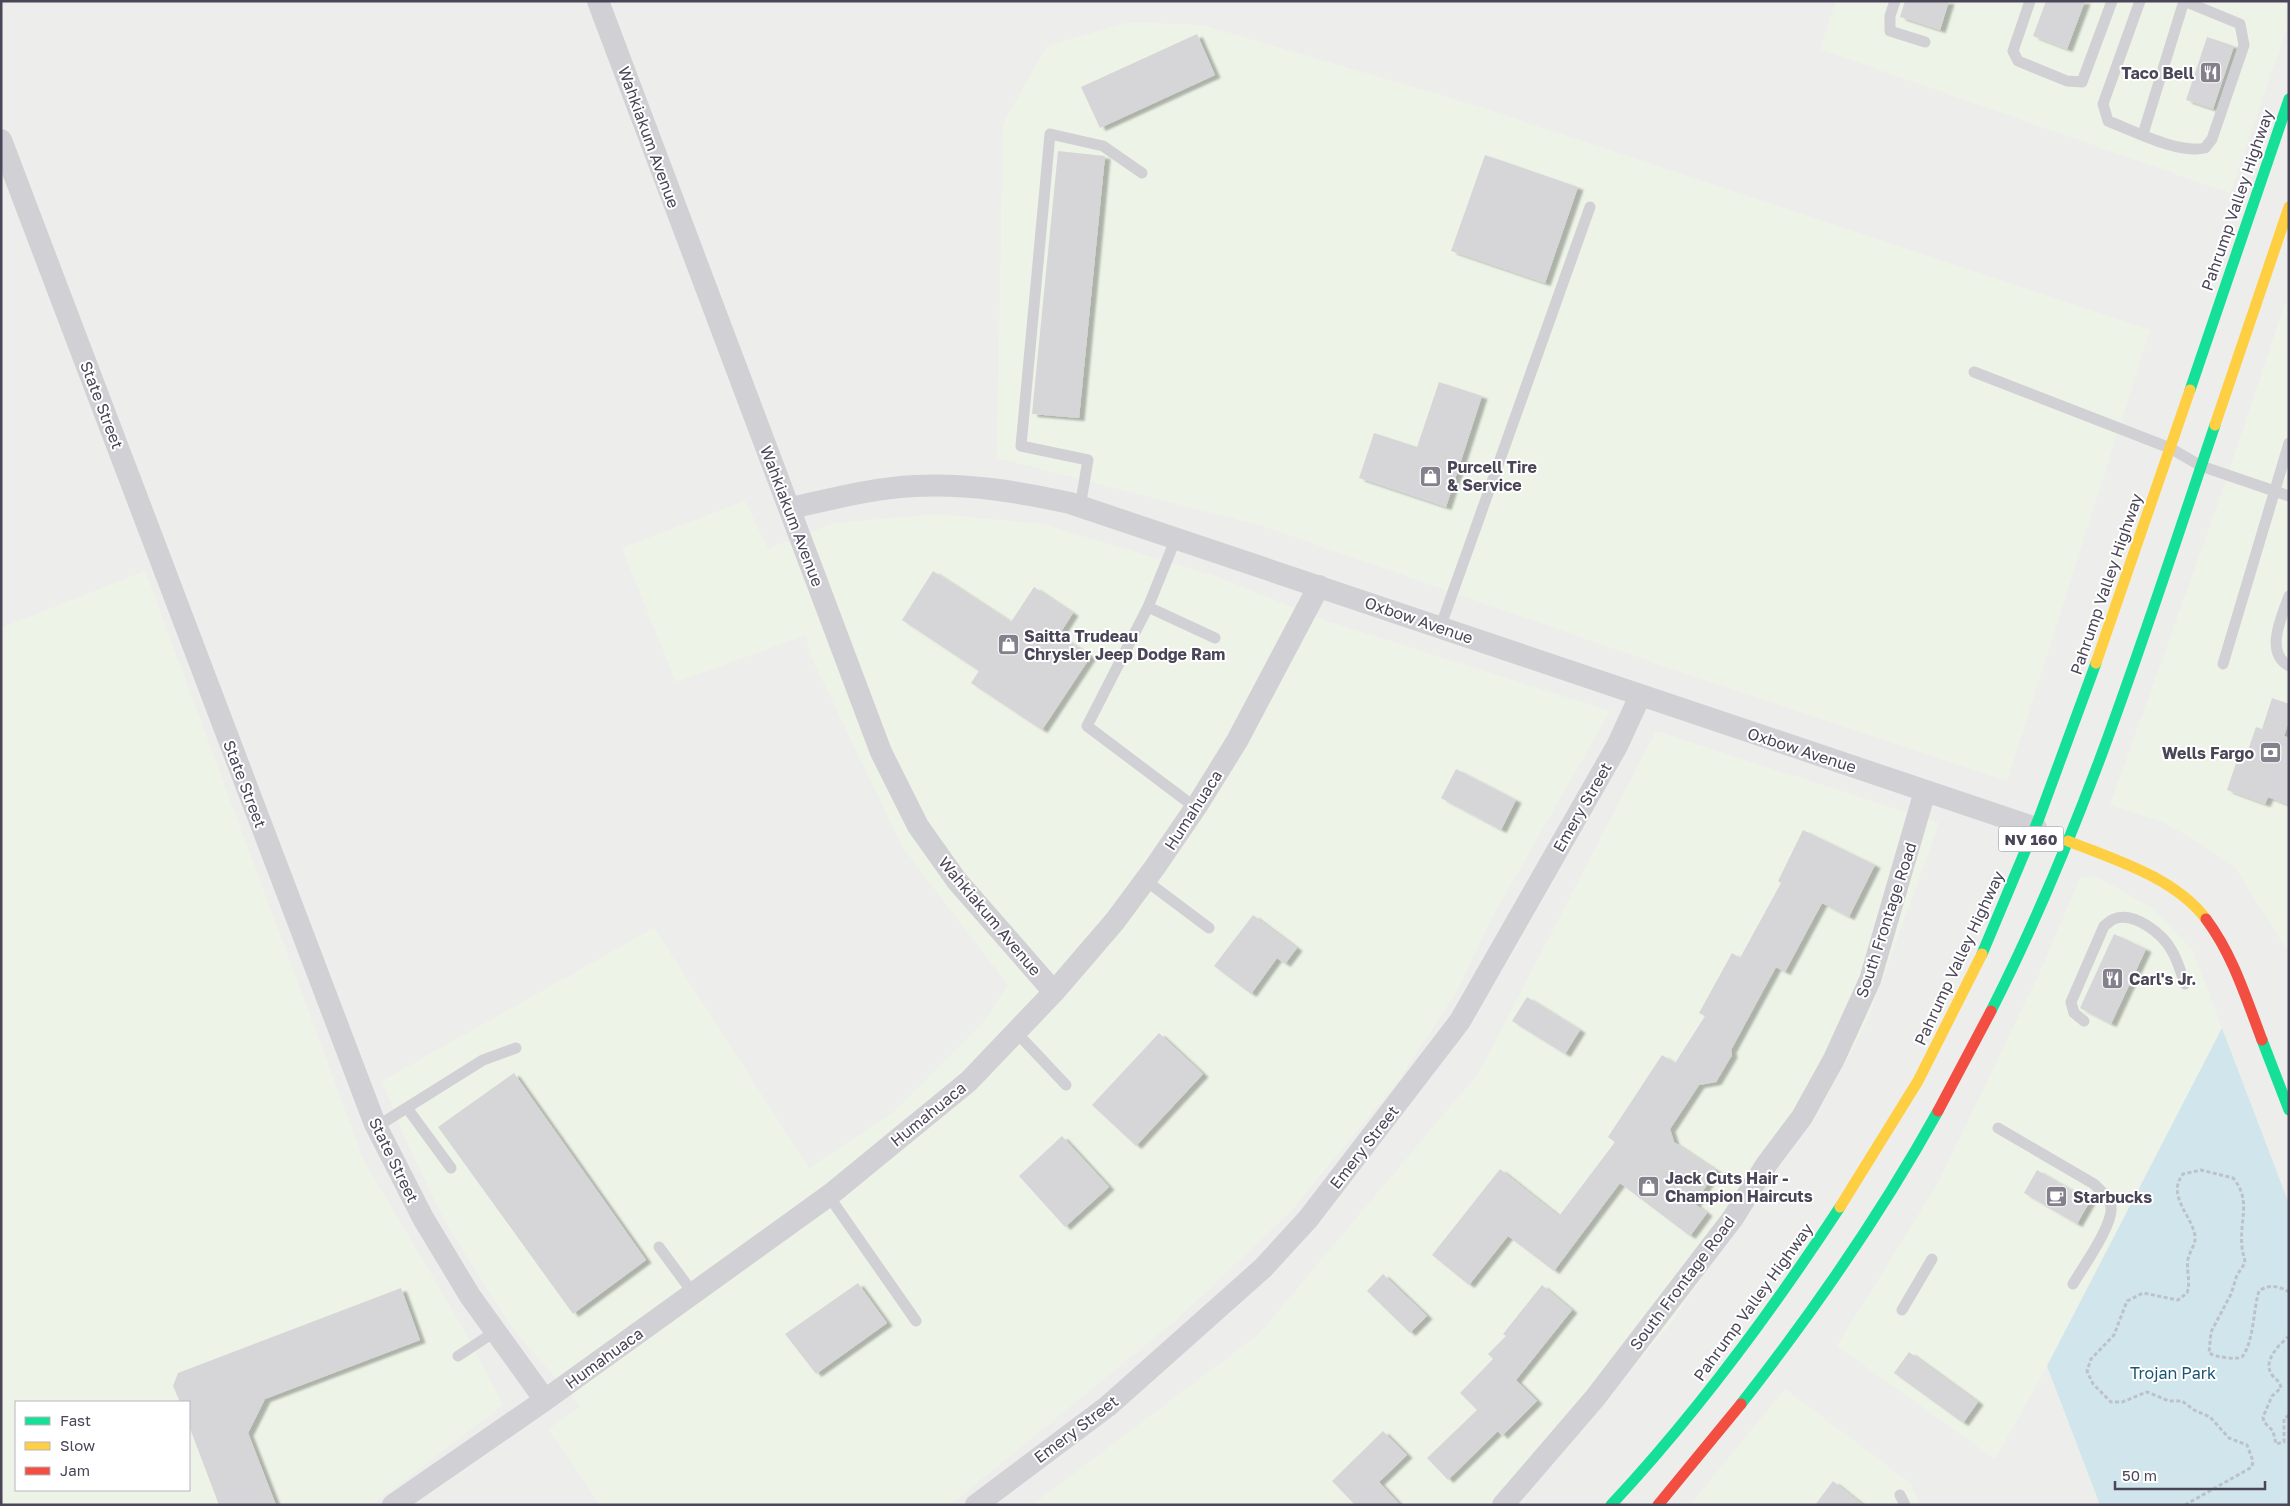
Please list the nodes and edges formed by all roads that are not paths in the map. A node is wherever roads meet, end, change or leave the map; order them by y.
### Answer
1 (598, 1) edge
2 (1895, 1) edge
3 (2030, 1) edge
4 (2112, 1) edge
5 (2140, 1) edge
6 (2184, 1) edge
7 (1926, 42) dead end
8 (2289, 99) edge
9 (2143, 134) junction
10 (1, 140) edge
11 (1142, 173) dead end
12 (1590, 207) dead end
13 (2289, 207) edge
14 (1974, 372) dead end
15 (2289, 443) edge
16 (2170, 448) junction
17 (2201, 466) junction
18 (2275, 490) junction
19 (2289, 496) edge
20 (1080, 506) junction
21 (790, 508) junction
22 (1176, 538) junction
23 (1319, 586) junction
24 (2289, 596) edge
25 (1148, 607) junction
26 (2114, 614) junction
27 (1440, 628) junction
28 (1215, 638) dead end
29 (2223, 664) dead end
30 (2289, 666) edge
31 (2107, 667) dead end
32 (1640, 696) junction
33 (1925, 791) junction
34 (1196, 808) junction
35 (2060, 826) dead end
36 (2040, 833) junction
37 (2068, 841) junction
38 (1145, 880) junction
39 (1209, 928) dead end
40 (1997, 971) dead end
41 (2185, 984) dead end
42 (1054, 992) junction
43 (2084, 1021) dead end
44 (1016, 1032) junction
45 (516, 1048) dead end
46 (1970, 1054) junction
47 (1066, 1085) dead end
48 (407, 1108) junction
49 (2289, 1110) edge
50 (376, 1127) junction
51 (1998, 1128) dead end
52 (451, 1168) dead end
53 (828, 1195) junction
54 (658, 1247) dead end
55 (1932, 1259) dead end
56 (2074, 1284) dead end
57 (693, 1293) junction
58 (1902, 1310) dead end
59 (916, 1321) dead end
60 (496, 1331) junction
61 (458, 1356) dead end
62 (545, 1400) junction
63 (1617, 1503) edge
64 (393, 1505) edge
65 (976, 1505) edge
66 (1503, 1505) edge
67 (1658, 1505) edge

1 - 21 street, Wahkiakum Avenue
2 - 7 lane
3 - 4 lane
5 - 9 lane
6 - 9 lane
6 - 9 lane
8 - 16 main road, Pahrump Valley Highway / NV 160
10 - 50 street, State Street
11 - 20 lane
12 - 27 lane
13 - 17 main road, NV 160
14 - 16 lane
15 - 18 lane
16 - 17 lane
16 - 26 main road, Pahrump Valley Highway / NV 160
17 - 18 lane
17 - 37 main road, NV 160
18 - 19 lane
18 - 29 lane
20 - 21 street, Oxbow Avenue
20 - 22 street, Oxbow Avenue
21 - 42 street, Wahkiakum Avenue
22 - 23 street, Oxbow Avenue
22 - 25 lane
23 - 27 street, Oxbow Avenue
23 - 34 street, Humahuaca
24 - 30 lane
25 - 28 lane
25 - 34 lane
26 - 31 main road
26 - 36 main road, Pahrump Valley Highway / NV 160
27 - 32 street, Oxbow Avenue
32 - 33 street, Oxbow Avenue
32 - 65 street, Emery Street
33 - 36 street, Oxbow Avenue
33 - 66 street, South Frontage Road
34 - 38 street, Humahuaca
35 - 37 main road
36 - 63 main road, Pahrump Valley Highway / NV 160
37 - 46 main road, NV 160
37 - 49 main road
38 - 39 lane
38 - 42 street, Humahuaca
40 - 46 main road
41 - 43 lane
42 - 44 street, Humahuaca
44 - 47 lane
44 - 53 street, Humahuaca
45 - 48 lane
46 - 67 main road, NV 160
48 - 50 lane
48 - 52 lane
50 - 60 street, State Street
51 - 56 lane
53 - 57 street, Humahuaca
53 - 59 lane
54 - 57 lane
55 - 58 lane
57 - 62 street, Humahuaca
60 - 61 lane
60 - 62 street, State Street
62 - 64 street, Humahuaca

